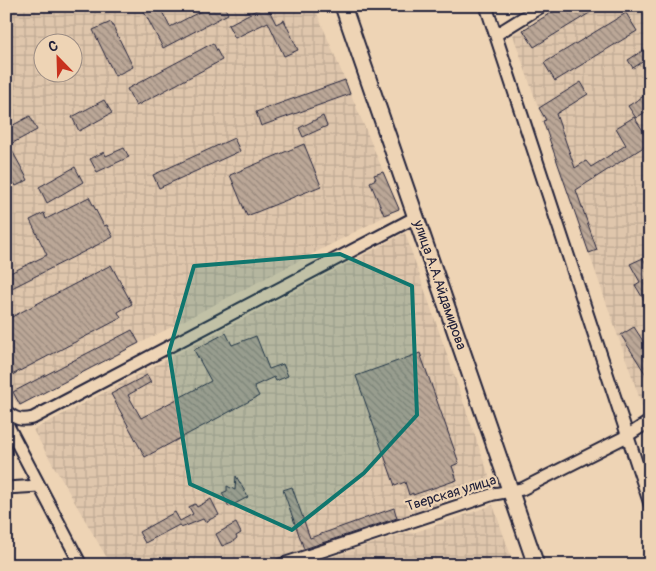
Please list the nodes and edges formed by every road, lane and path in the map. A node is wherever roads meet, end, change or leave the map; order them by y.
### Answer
1 (343, 6) edge
2 (486, 6) edge
3 (542, 6) edge
4 (497, 34) junction
5 (416, 217) junction
6 (6, 411) edge
7 (650, 421) edge
8 (6, 422) edge
9 (627, 436) junction
10 (39, 486) junction
11 (6, 488) edge
12 (511, 491) junction
13 (650, 504) edge
14 (81, 565) edge
15 (280, 565) edge
16 (536, 565) edge

1 - 5 main road, улица А.А.Айдамирова
2 - 4 street
3 - 4 street
4 - 9 street
5 - 6 street
5 - 12 main road, улица А.А.Айдамирова
7 - 9 street, Тверская улица
8 - 10 street
9 - 12 street, Тверская улица
9 - 13 street
10 - 11 street
10 - 14 street
12 - 15 street, Тверская улица
12 - 16 main road, улица А.А.Айдамирова

